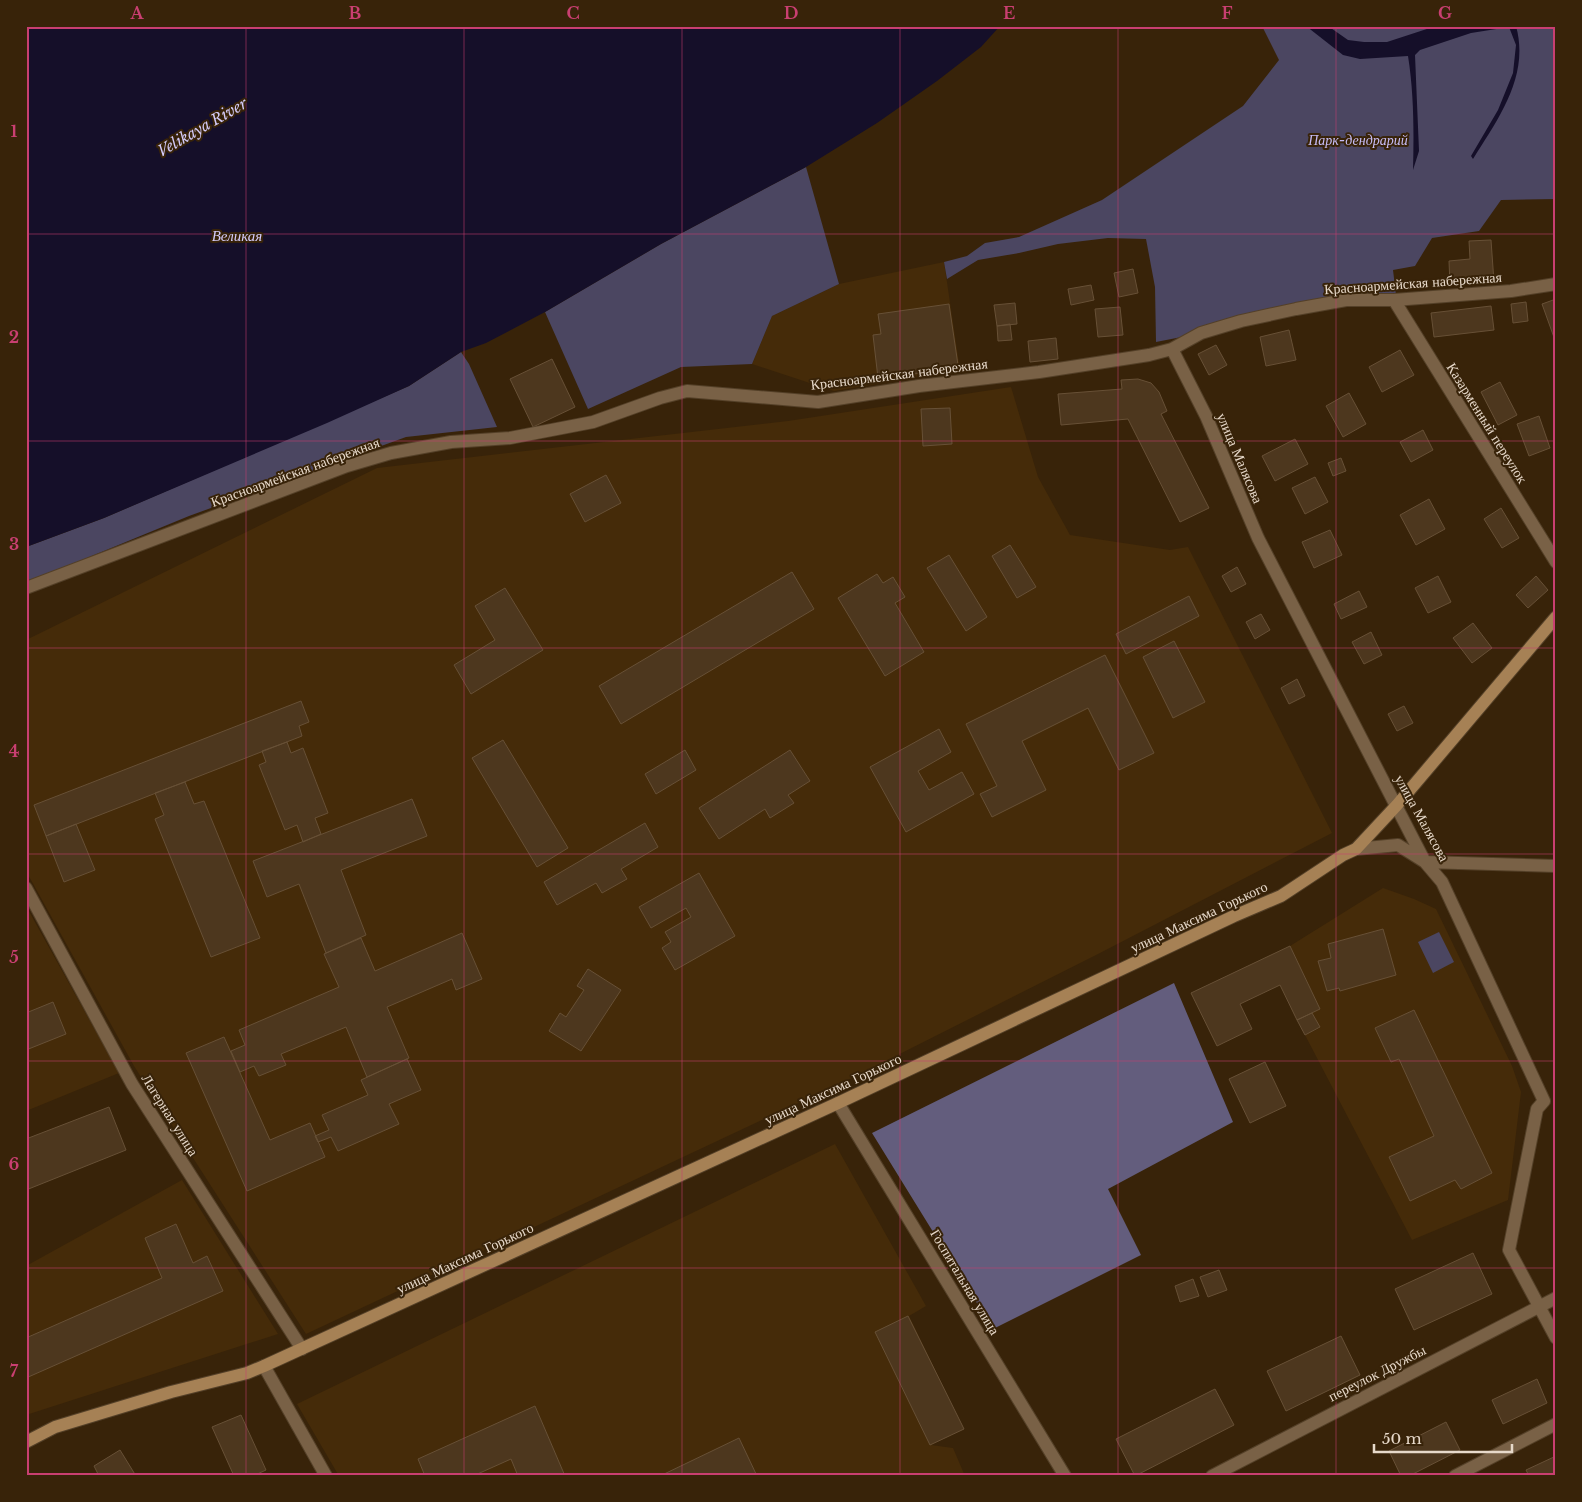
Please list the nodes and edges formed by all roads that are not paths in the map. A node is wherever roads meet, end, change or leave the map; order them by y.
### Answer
1 (1556, 284) edge
2 (1394, 300) junction
3 (1172, 349) junction
4 (1556, 562) edge
5 (26, 588) edge
6 (1556, 616) edge
7 (1396, 805) junction
8 (1356, 849) junction
9 (1426, 862) junction
10 (1556, 866) edge
11 (26, 888) edge
12 (838, 1103) junction
13 (1556, 1298) edge
14 (1540, 1306) junction
15 (1556, 1338) edge
16 (302, 1349) junction
17 (264, 1366) junction
18 (1556, 1424) edge
19 (26, 1442) edge
20 (326, 1476) edge
21 (1065, 1476) edge
22 (1212, 1476) edge
23 (1454, 1476) edge

1 - 2 street, Красноармейская набережная
2 - 3 street, Красноармейская набережная
2 - 4 street, Казарменный переулок
3 - 5 street, Красноармейская набережная
3 - 7 street, улица Малясова
6 - 7 main road, улица Максима Горького
7 - 8 main road, улица Максима Горького
7 - 9 street, улица Малясова
8 - 9 street
8 - 12 main road, улица Максима Горького
9 - 10 street
9 - 14 street, улица Малясова
11 - 16 street, Лагерная улица
12 - 16 main road, улица Максима Горького
12 - 21 street, Госпитальная улица
13 - 14 street, переулок Дружбы
14 - 15 street, улица Малясова
14 - 22 street, переулок Дружбы
16 - 17 main road, улица Максима Горького
17 - 19 main road, улица Максима Горького
17 - 20 street
18 - 23 street

